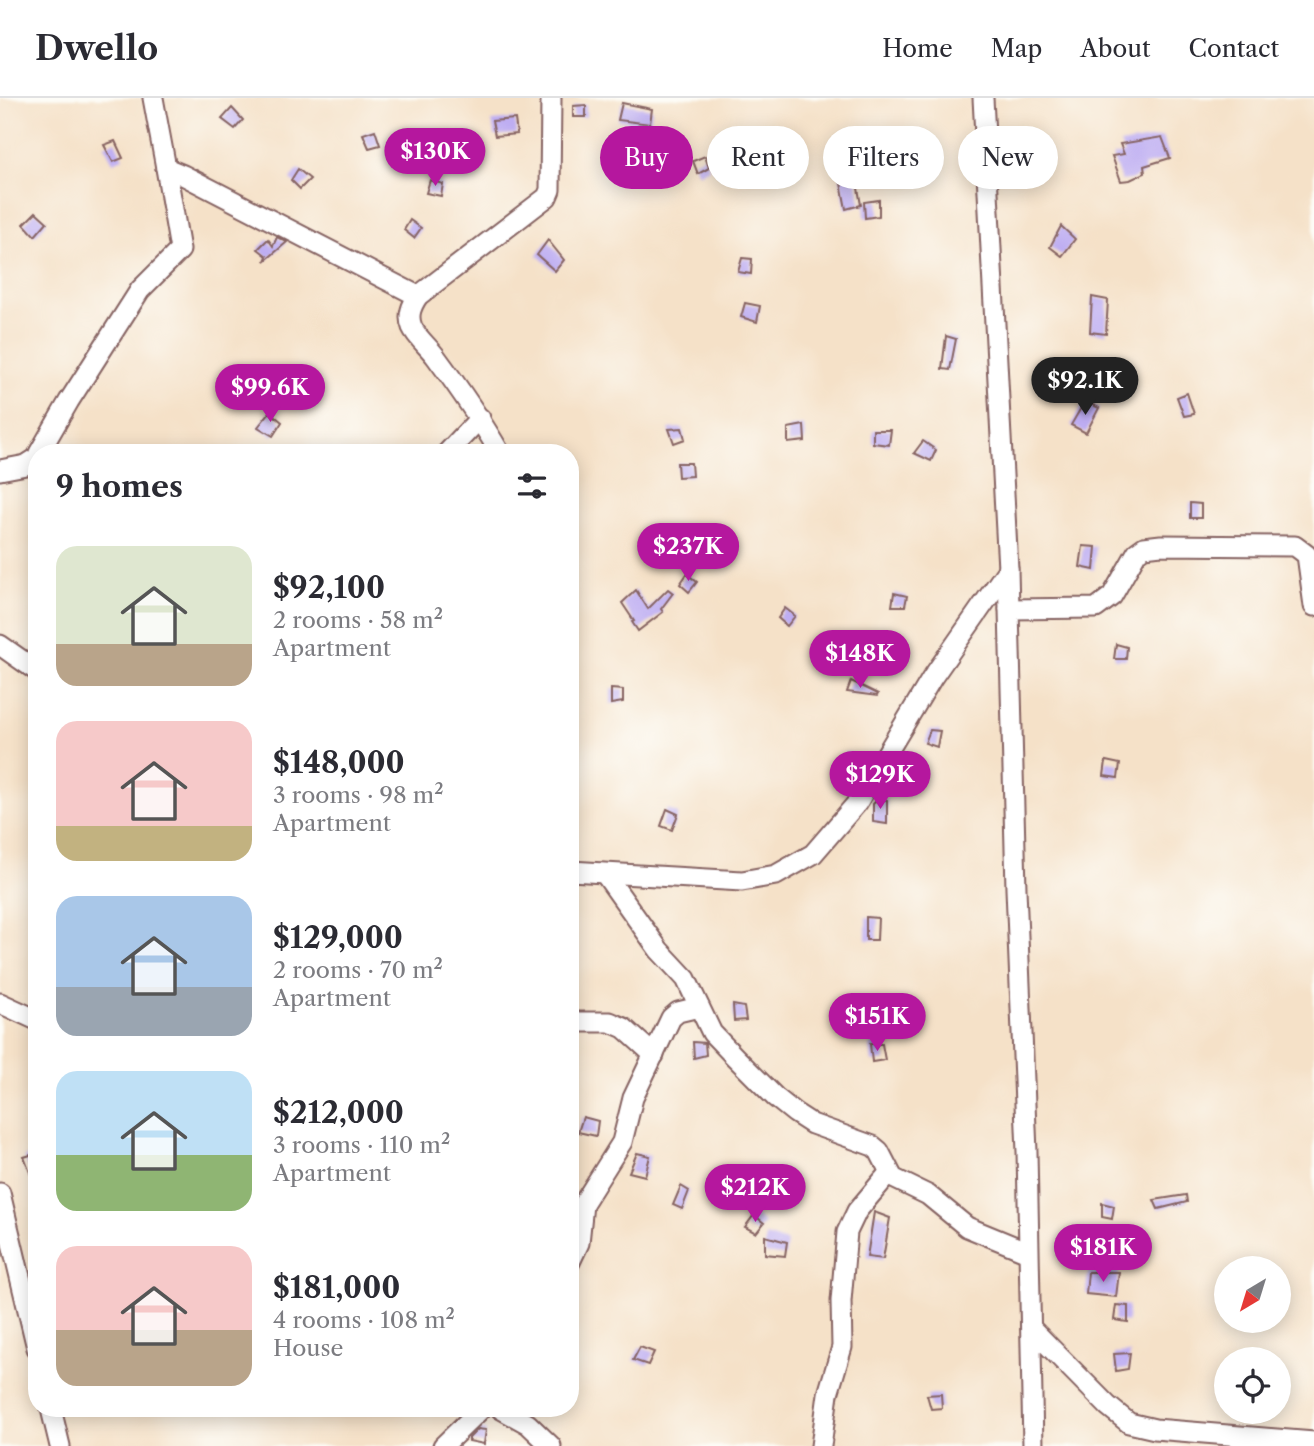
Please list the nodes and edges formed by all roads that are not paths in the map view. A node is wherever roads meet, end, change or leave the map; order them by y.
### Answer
1 (152, 98) edge
2 (551, 98) edge
3 (983, 98) edge
4 (166, 168) junction
5 (418, 296) junction
6 (480, 418) junction
7 (44, 444) edge
8 (455, 444) edge
9 (495, 444) edge
10 (28, 464) edge
11 (0, 470) edge
12 (1009, 569) junction
13 (1314, 606) edge
14 (1009, 609) junction
15 (0, 645) edge
16 (28, 665) edge
17 (579, 872) edge
18 (605, 874) junction
19 (0, 1003) edge
20 (699, 1007) junction
21 (28, 1016) edge
22 (579, 1022) edge
23 (654, 1055) junction
24 (889, 1172) junction
25 (0, 1193) edge
26 (579, 1243) edge
27 (1028, 1252) junction
28 (28, 1310) edge
29 (1031, 1328) junction
30 (53, 1417) edge
31 (473, 1417) edge
32 (515, 1417) edge
33 (1314, 1442) edge
34 (60, 1446) edge
35 (443, 1446) edge
36 (551, 1446) edge
37 (821, 1446) edge
38 (1033, 1446) edge

1 - 4 street
2 - 5 street
3 - 12 street
4 - 5 street
4 - 7 street
5 - 6 street
6 - 8 street
6 - 9 street
10 - 11 street
12 - 14 street
12 - 18 street
13 - 14 street
14 - 27 street
15 - 16 street
17 - 18 street
18 - 20 street
19 - 21 street
20 - 23 street
20 - 24 street
22 - 23 street
23 - 26 street
24 - 27 street
24 - 37 street
25 - 28 street
27 - 29 street
29 - 33 street
29 - 38 street
30 - 34 street
31 - 35 street
32 - 36 street

